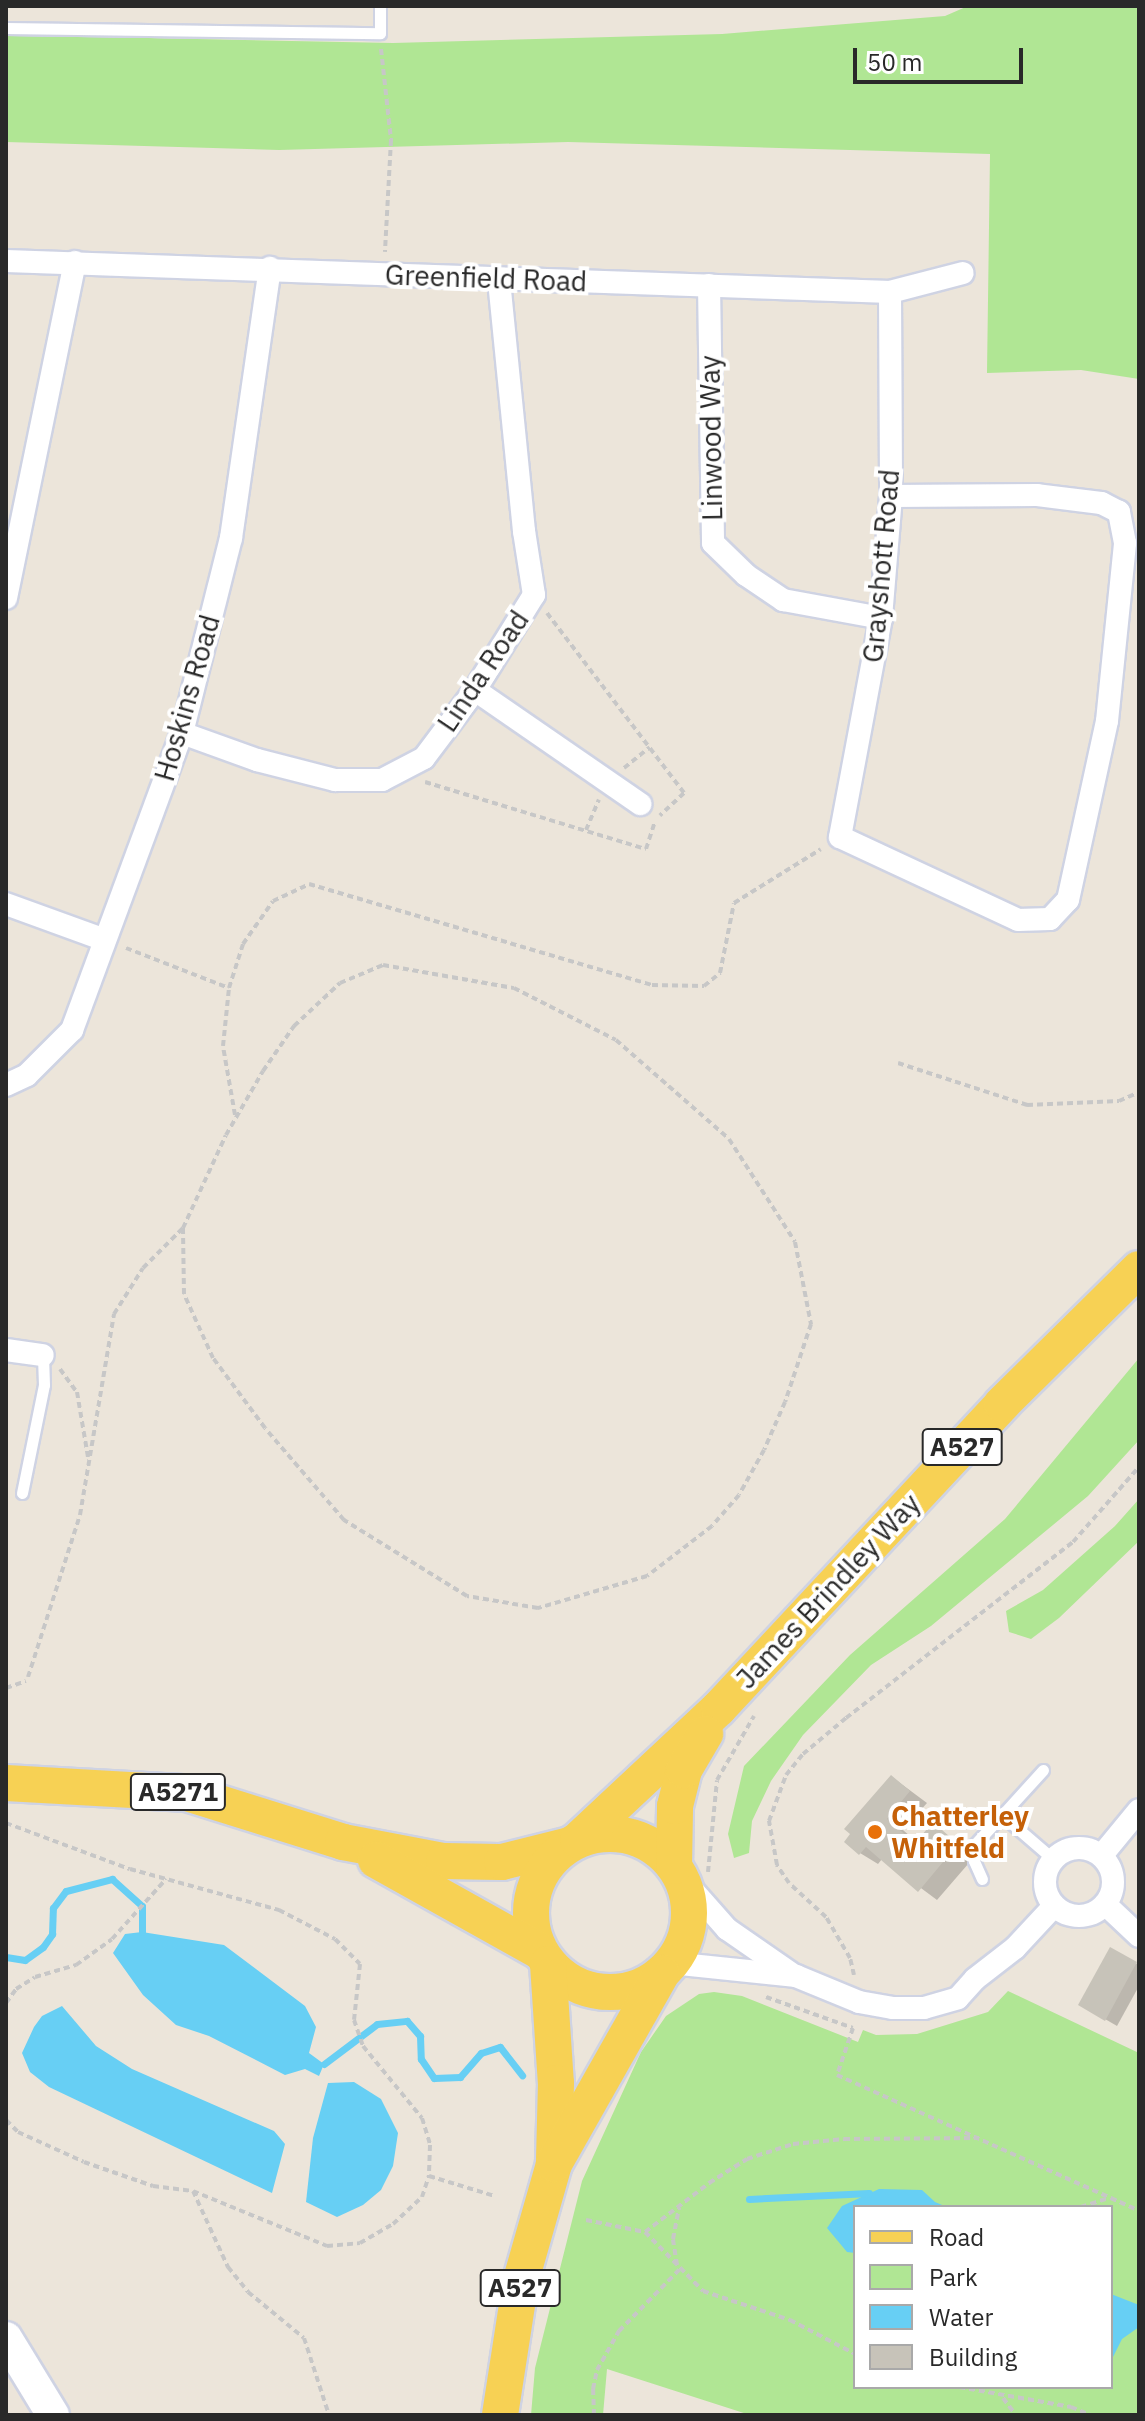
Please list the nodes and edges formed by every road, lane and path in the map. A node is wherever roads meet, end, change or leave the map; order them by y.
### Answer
1 (380, 6) edge
2 (6, 28) edge
3 (380, 33) junction
4 (6, 261) edge
5 (75, 262) junction
6 (270, 268) junction
7 (963, 273) dead end
8 (384, 274) junction
9 (499, 280) junction
10 (709, 285) junction
11 (890, 292) junction
12 (891, 496) junction
13 (6, 598) edge
14 (881, 618) junction
15 (475, 690) junction
16 (182, 733) junction
17 (650, 747) dead end
18 (607, 782) junction
19 (640, 804) dead end
20 (586, 830) dead end
21 (840, 837) junction
22 (6, 904) edge
23 (105, 940) junction
24 (229, 988) junction
25 (898, 1063) dead end
26 (6, 1085) edge
27 (1139, 1092) edge
28 (236, 1118) junction
29 (183, 1228) junction
30 (1139, 1269) edge
31 (6, 1350) edge
32 (43, 1355) junction
33 (89, 1461) junction
34 (1139, 1467) edge
35 (22, 1493) dead end
36 (6, 1688) edge
37 (719, 1708) junction
38 (759, 1709) dead end
39 (1043, 1770) dead end
40 (6, 1783) edge
41 (1139, 1810) edge
42 (1002, 1815) junction
43 (6, 1823) edge
44 (343, 1842) junction
45 (572, 1843) junction
46 (1102, 1855) junction
47 (1053, 1859) junction
48 (690, 1877) junction
49 (166, 1879) junction
50 (982, 1879) dead end
51 (1105, 1904) junction
52 (1054, 1906) junction
53 (1139, 1936) edge
54 (544, 1958) junction
55 (667, 1968) junction
56 (796, 1976) junction
57 (842, 1976) dead end
58 (754, 1992) dead end
59 (6, 2003) edge
60 (6, 2120) edge
61 (982, 2138) junction
62 (554, 2164) junction
63 (429, 2176) junction
64 (193, 2191) junction
65 (495, 2196) dead end
66 (1110, 2198) junction
67 (1087, 2205) edge
68 (679, 2208) junction
69 (1139, 2211) edge
70 (586, 2220) dead end
71 (645, 2232) junction
72 (679, 2267) junction
73 (6, 2338) edge
74 (853, 2353) edge
75 (978, 2389) edge
76 (1002, 2396) junction
77 (53, 2415) edge
78 (329, 2415) edge
79 (500, 2415) edge
80 (594, 2415) edge
81 (1016, 2415) edge
82 (1091, 2415) edge

1 - 3 lane
2 - 3 lane
3 - 8 path
4 - 5 street, Greenfield Road
5 - 6 street, Greenfield Road
5 - 13 street
6 - 8 street, Greenfield Road
6 - 16 street, Hoskins Road
7 - 11 street, Greenfield Road
8 - 9 street, Greenfield Road
9 - 10 street, Greenfield Road
9 - 15 street, Linda Road
10 - 11 street, Greenfield Road
10 - 14 street, Linwood Way
11 - 12 street, Grayshott Road
12 - 14 street, Grayshott Road
12 - 21 street
14 - 21 street, Grayshott Road
15 - 16 street, Linda Road
15 - 18 street
16 - 23 street, Hoskins Road
17 - 18 path
18 - 19 street
18 - 20 path
21 - 24 path
22 - 23 street
23 - 24 path
23 - 26 street, Hoskins Road
24 - 28 path
25 - 27 path
28 - 29 path
28 - 29 path
29 - 33 path
30 - 37 main road, James Brindley Way / A527
31 - 32 street
32 - 33 path
32 - 35 lane
33 - 36 path
34 - 57 path
37 - 45 main road, James Brindley Way / A527
37 - 48 main road, James Brindley Way / A527
38 - 48 path
39 - 42 lane
40 - 44 main road, A5271
41 - 46 street
42 - 47 lane
42 - 50 lane
43 - 49 path
44 - 45 main road, A5271
44 - 54 main road, A5271
45 - 48 main road
45 - 54 main road, A527
46 - 47 street
46 - 51 street
47 - 52 street
48 - 55 main road, A527
48 - 56 street
49 - 59 path
49 - 63 path
51 - 52 street
51 - 53 street
52 - 56 street
54 - 55 main road
54 - 62 main road, A527
55 - 56 street
55 - 62 main road, A527
58 - 61 path
60 - 64 path
61 - 66 path
61 - 68 path
62 - 79 main road, A527
63 - 64 path
63 - 65 path
64 - 78 path
66 - 67 path
66 - 69 path
68 - 71 path
68 - 72 path
70 - 71 path
71 - 72 path
72 - 74 path
72 - 80 path
73 - 77 street
75 - 76 path
76 - 81 path
76 - 82 path

